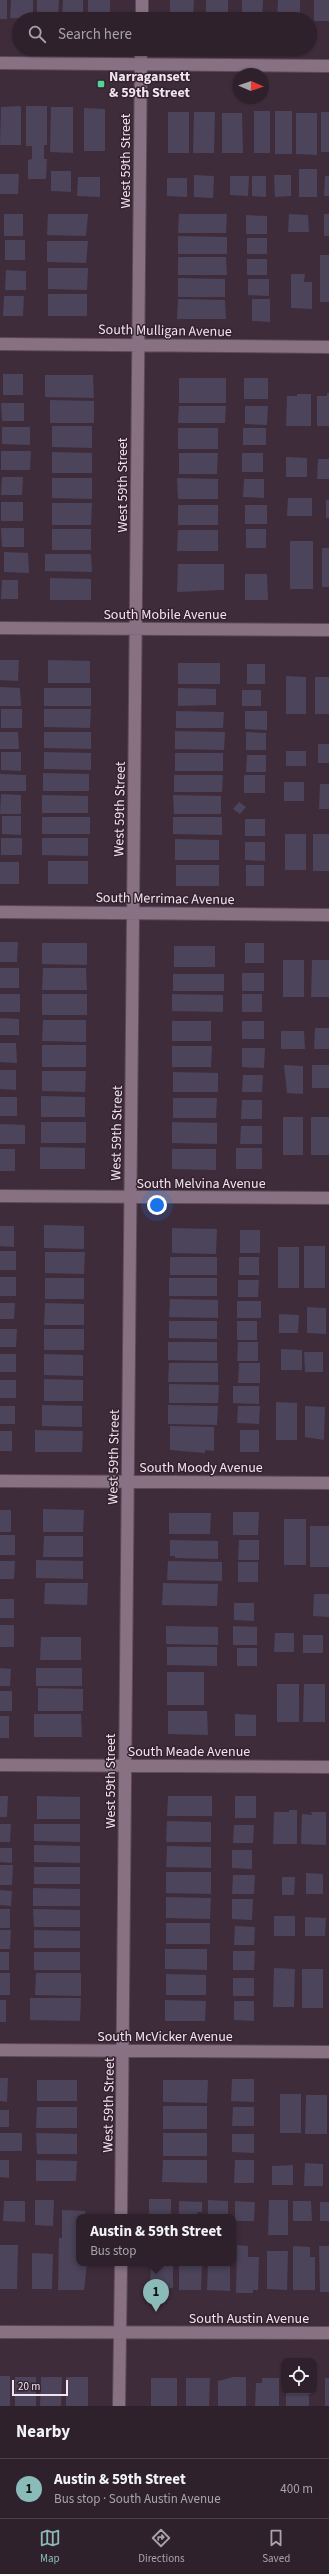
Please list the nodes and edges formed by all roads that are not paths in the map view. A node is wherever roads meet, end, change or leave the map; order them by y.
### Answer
1 (142, 0) edge
2 (142, 12) edge
3 (141, 56) edge
4 (0, 63) edge
5 (141, 64) junction
6 (329, 66) edge
7 (0, 344) edge
8 (138, 345) junction
9 (329, 347) edge
10 (0, 628) edge
11 (136, 628) junction
12 (329, 630) edge
13 (0, 912) edge
14 (133, 913) junction
15 (329, 915) edge
16 (0, 1196) edge
17 (131, 1197) junction
18 (329, 1198) edge
19 (0, 1481) edge
20 (128, 1482) junction
21 (329, 1483) edge
22 (0, 1765) edge
23 (125, 1766) junction
24 (329, 1767) edge
25 (0, 2050) edge
26 (124, 2050) junction
27 (329, 2052) edge
28 (121, 2214) edge
29 (121, 2266) edge
30 (0, 2332) edge
31 (120, 2332) junction
32 (329, 2334) edge
33 (119, 2406) edge

1 - 2 street
3 - 5 street, West 59th Street
4 - 5 street
5 - 6 street
5 - 8 street, West 59th Street
7 - 8 street, South Mulligan Avenue
8 - 9 street, South Mulligan Avenue
8 - 11 street, West 59th Street
10 - 11 street, South Mobile Avenue
11 - 12 street, South Mobile Avenue
11 - 14 street, West 59th Street
13 - 14 street, South Merrimac Avenue
14 - 15 street, South Merrimac Avenue
14 - 17 street, West 59th Street
16 - 17 street, South Melvina Avenue
17 - 18 street, South Melvina Avenue
17 - 20 street, West 59th Street
19 - 20 street, South Moody Avenue
20 - 21 street, South Moody Avenue
20 - 23 street, West 59th Street
22 - 23 street, South Meade Avenue
23 - 24 street, South Meade Avenue
23 - 26 street, West 59th Street
25 - 26 street, South McVicker Avenue
26 - 27 street, South McVicker Avenue
26 - 28 street, West 59th Street
29 - 31 street
30 - 31 street, South Austin Avenue
31 - 32 street, South Austin Avenue
31 - 33 street

